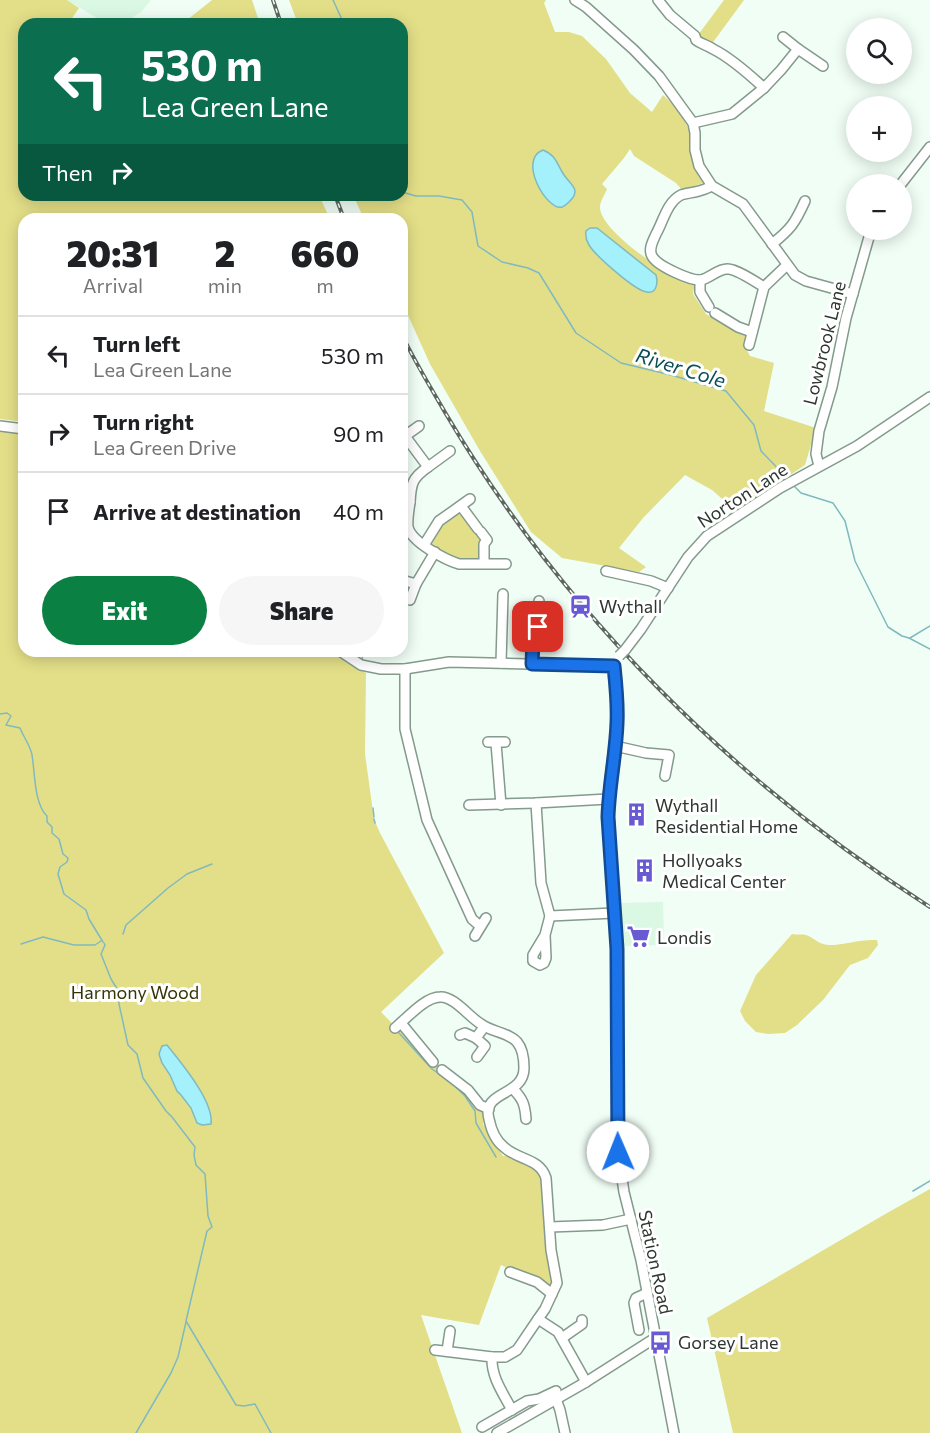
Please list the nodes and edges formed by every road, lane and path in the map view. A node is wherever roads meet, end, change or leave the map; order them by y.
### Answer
1 (574, 0) edge
2 (659, 0) edge
3 (783, 38) dead end
4 (798, 49) junction
5 (823, 66) dead end
6 (764, 88) junction
7 (693, 123) junction
8 (930, 147) edge
9 (909, 174) edge
10 (712, 186) junction
11 (805, 201) dead end
12 (869, 240) edge
13 (772, 244) junction
14 (787, 265) junction
15 (700, 280) junction
16 (764, 286) junction
17 (853, 294) junction
18 (752, 332) junction
19 (749, 345) dead end
20 (930, 397) edge
21 (0, 426) edge
22 (419, 426) dead end
23 (18, 428) edge
24 (408, 434) edge
25 (408, 442) edge
26 (450, 452) dead end
27 (819, 466) junction
28 (428, 467) junction
29 (408, 496) edge
30 (470, 499) dead end
31 (461, 506) junction
32 (408, 521) edge
33 (424, 545) junction
34 (435, 552) junction
35 (484, 563) junction
36 (506, 564) dead end
37 (606, 571) dead end
38 (408, 582) edge
39 (416, 584) junction
40 (668, 588) junction
41 (503, 594) dead end
42 (410, 600) dead end
43 (539, 601) dead end
44 (348, 657) edge
45 (501, 663) junction
46 (532, 664) junction
47 (614, 666) junction
48 (405, 669) junction
49 (496, 742) dead end
50 (615, 746) junction
51 (669, 755) junction
52 (680, 756) dead end
53 (665, 776) dead end
54 (609, 798) junction
55 (536, 803) junction
56 (469, 805) dead end
57 (501, 805) junction
58 (614, 913) junction
59 (550, 916) junction
60 (545, 935) dead end
61 (475, 936) dead end
62 (484, 1027) junction
63 (460, 1035) dead end
64 (476, 1038) junction
65 (477, 1056) dead end
66 (434, 1062) dead end
67 (442, 1070) dead end
68 (513, 1089) junction
69 (489, 1109) junction
70 (526, 1119) dead end
71 (631, 1219) junction
72 (550, 1227) junction
73 (510, 1272) dead end
74 (647, 1293) junction
75 (552, 1294) junction
76 (538, 1319) junction
77 (582, 1320) dead end
78 (639, 1330) dead end
79 (450, 1331) dead end
80 (562, 1338) junction
81 (656, 1338) junction
82 (435, 1350) dead end
83 (447, 1351) junction
84 (492, 1358) junction
85 (586, 1382) junction
86 (556, 1395) junction
87 (512, 1410) junction
88 (482, 1427) dead end
89 (497, 1433) edge
90 (565, 1433) edge
91 (674, 1433) edge

1 - 7 street
2 - 6 street
3 - 4 street
4 - 5 street
4 - 6 street
6 - 7 street
7 - 10 street
8 - 9 street
10 - 13 street
10 - 15 street
11 - 13 street
12 - 17 street, Lowbrook Lane
13 - 14 street
14 - 16 street
14 - 17 street
15 - 16 street
15 - 18 street
16 - 18 street
17 - 27 street, Lowbrook Lane
18 - 19 street
20 - 27 street, Norton Lane
21 - 23 street
22 - 24 street
25 - 28 street
26 - 28 street
27 - 40 street, Norton Lane
28 - 29 street
30 - 31 street
31 - 33 street
31 - 35 street
32 - 33 street
33 - 34 street
34 - 35 street
34 - 39 street
35 - 36 street
37 - 40 street
38 - 39 street
39 - 42 street
40 - 47 street, Norton Lane
41 - 45 street
43 - 46 street
44 - 48 street
45 - 46 street
45 - 48 street
46 - 47 street
47 - 50 street, Station Road
48 - 61 street
49 - 57 street
50 - 51 street
50 - 54 street, Station Road
51 - 52 street
51 - 53 street
54 - 55 street
54 - 58 street, Station Road
55 - 57 street
55 - 59 street
56 - 57 street
58 - 59 street
58 - 71 street, Station Road
59 - 60 street
62 - 64 street
62 - 66 street
62 - 68 street
63 - 64 street
64 - 65 street
67 - 69 street
68 - 69 street
68 - 70 street
69 - 72 street
71 - 72 street
71 - 74 street, Station Road
72 - 75 street
73 - 75 street
74 - 78 street
74 - 81 street, Station Road
75 - 76 street
76 - 80 street
76 - 84 street
77 - 80 street
79 - 83 street
80 - 85 street
81 - 85 street
81 - 91 street, Station Road
82 - 83 street
83 - 84 street
84 - 87 street
85 - 86 street
86 - 87 street
86 - 89 street
86 - 90 street
87 - 88 street

